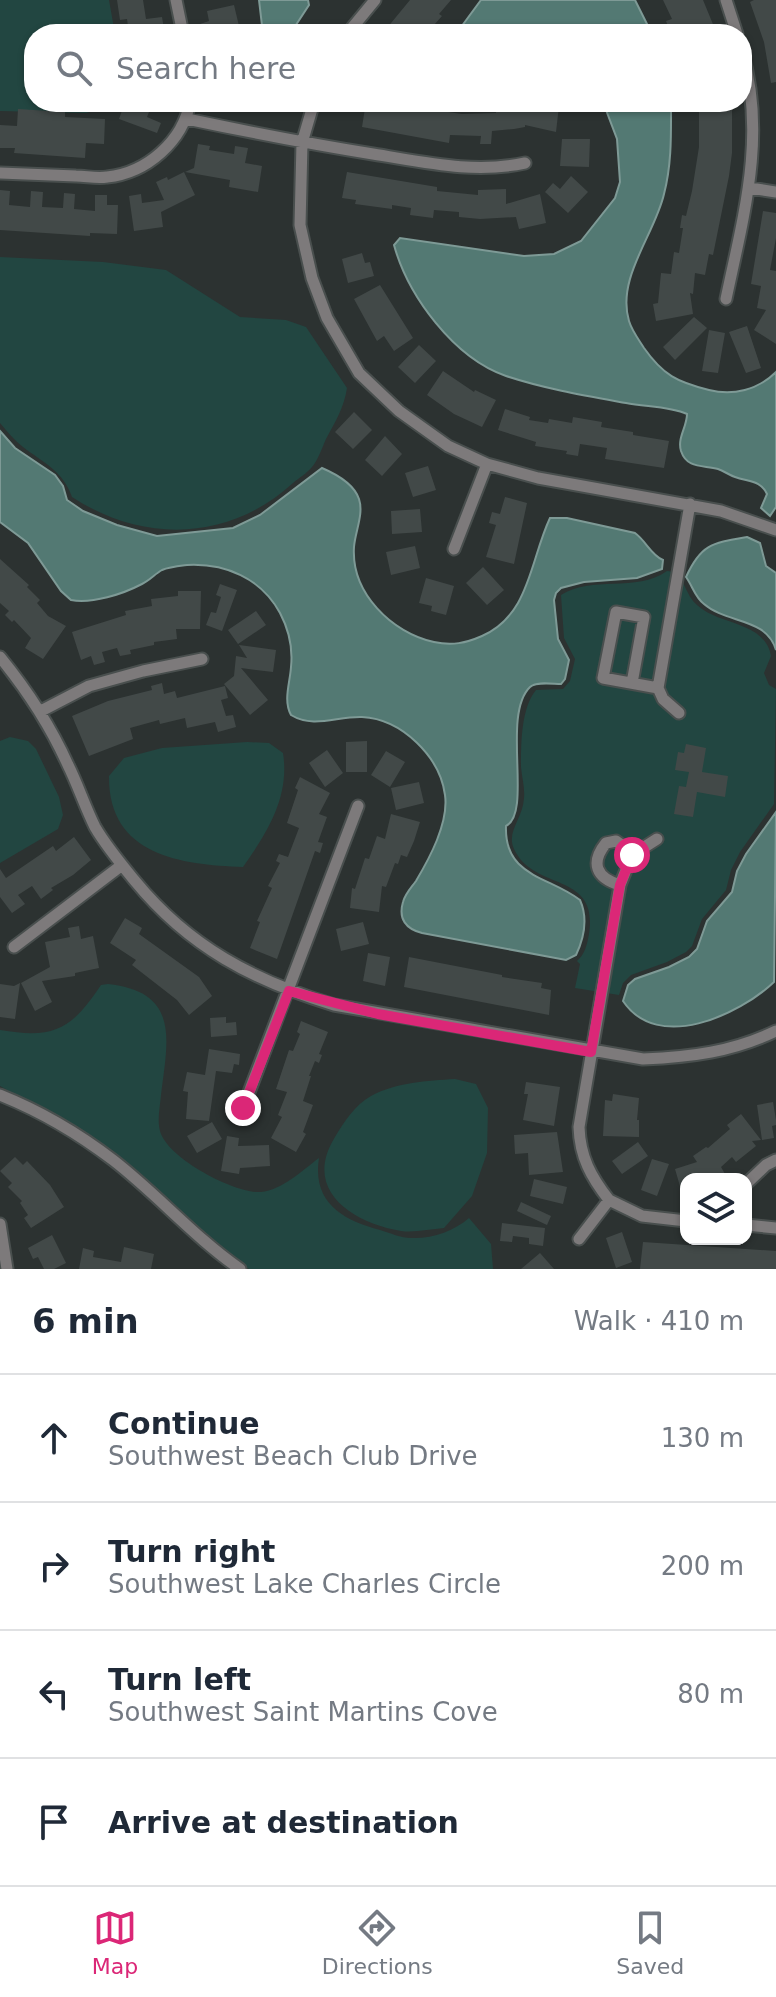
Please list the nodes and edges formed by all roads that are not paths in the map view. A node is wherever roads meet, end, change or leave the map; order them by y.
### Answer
1 (176, 0) edge
2 (375, 0) edge
3 (726, 0) edge
4 (181, 24) edge
5 (355, 24) edge
6 (734, 24) edge
7 (188, 112) edge
8 (311, 112) edge
9 (751, 112) edge
10 (187, 119) junction
11 (302, 143) junction
12 (525, 163) dead end
13 (0, 173) edge
14 (750, 188) junction
15 (776, 192) edge
16 (726, 299) dead end
17 (487, 464) junction
18 (690, 504) junction
19 (776, 530) edge
20 (454, 549) dead end
21 (0, 657) edge
22 (202, 659) dead end
23 (632, 683) junction
24 (658, 688) junction
25 (41, 711) junction
26 (679, 713) dead end
27 (358, 806) dead end
28 (657, 839) dead end
29 (634, 854) junction
30 (122, 865) junction
31 (620, 885) junction
32 (14, 947) dead end
33 (289, 991) junction
34 (776, 1031) edge
35 (591, 1052) junction
36 (0, 1095) edge
37 (243, 1108) dead end
38 (776, 1160) edge
39 (752, 1178) edge
40 (609, 1200) junction
41 (680, 1220) edge
42 (0, 1224) edge
43 (752, 1226) edge
44 (776, 1228) edge
45 (579, 1239) dead end
46 (7, 1269) edge
47 (240, 1269) edge

1 - 4 street
2 - 5 street
3 - 6 street
7 - 10 street
8 - 11 street
9 - 14 street
10 - 11 street
10 - 13 street
11 - 12 street
11 - 17 street
14 - 15 street
14 - 16 street
17 - 18 street
17 - 20 street
18 - 19 street
18 - 24 street
21 - 25 street
22 - 25 street
23 - 23 street
23 - 24 street
24 - 26 street
25 - 30 street
27 - 33 street
28 - 29 street
29 - 31 street
29 - 31 street
30 - 32 street
30 - 33 street
31 - 35 street
33 - 35 street
33 - 37 street
34 - 35 street
35 - 40 street
36 - 47 street
38 - 39 street
40 - 41 street
40 - 45 street
42 - 46 street
43 - 44 street

